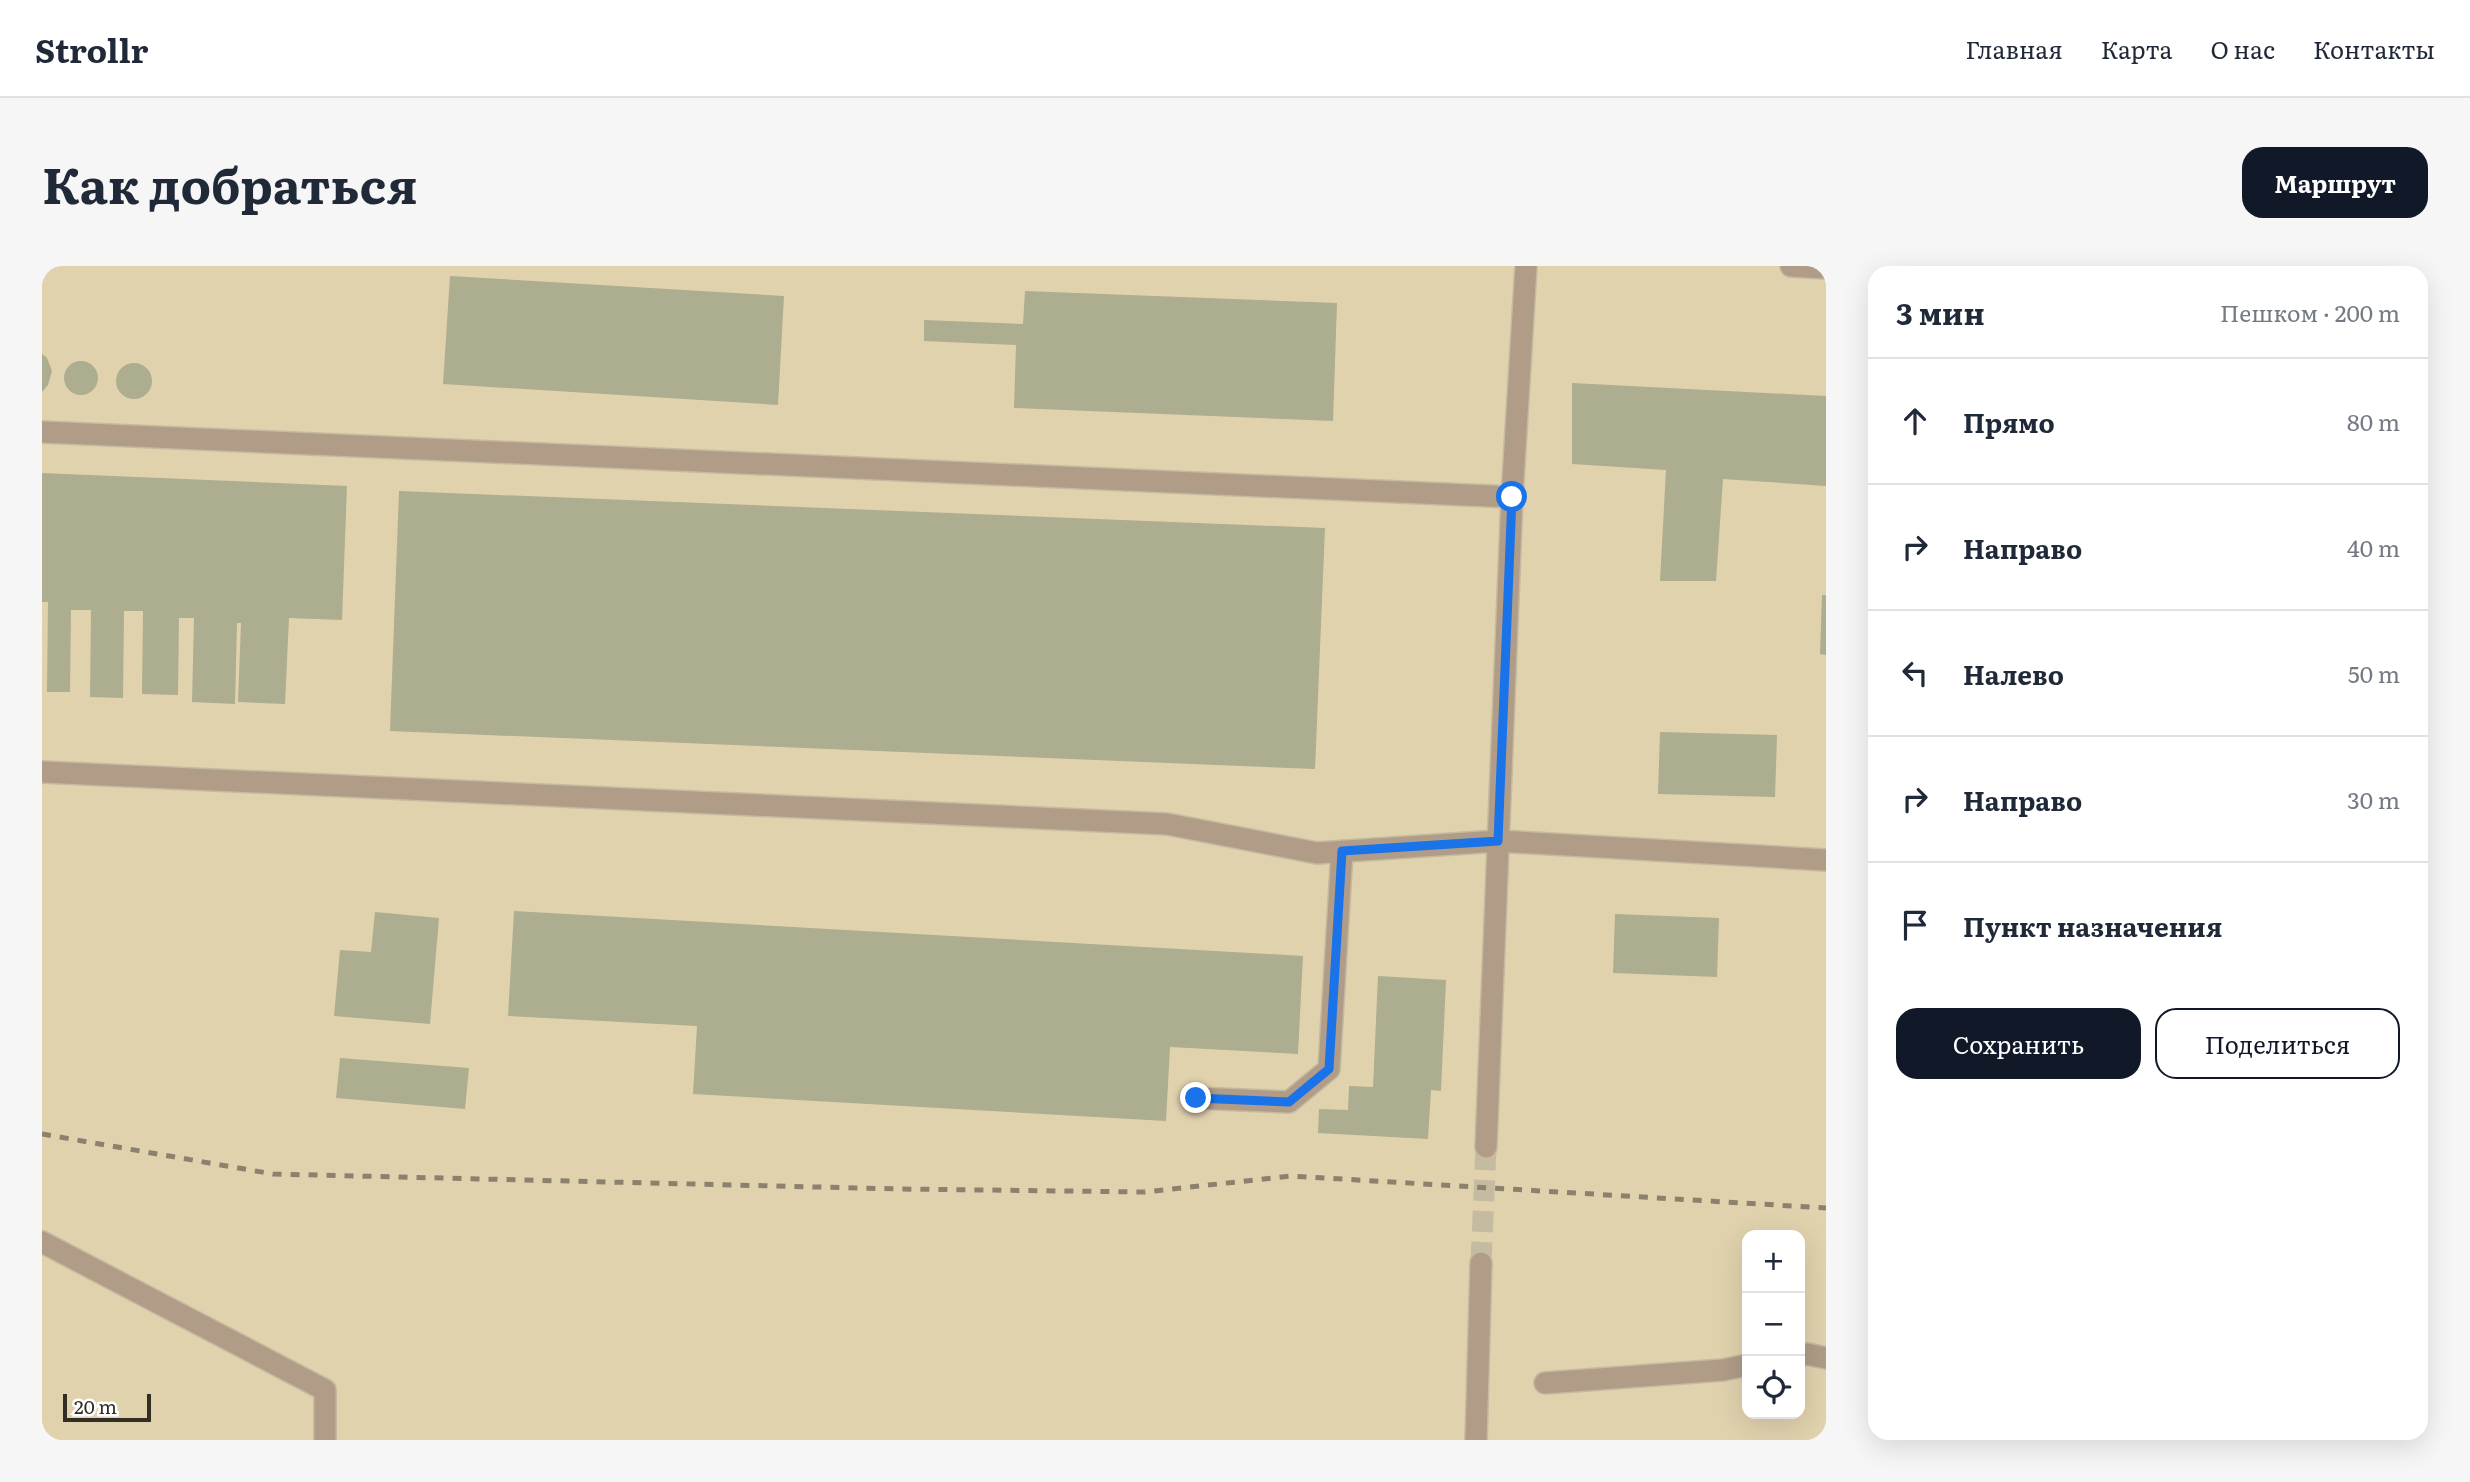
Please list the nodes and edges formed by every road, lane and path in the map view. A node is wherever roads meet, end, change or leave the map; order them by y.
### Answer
1 (1526, 266) edge
2 (1791, 266) edge
3 (1826, 268) edge
4 (42, 432) edge
5 (1512, 497) junction
6 (42, 772) edge
7 (1498, 841) junction
8 (1342, 851) junction
9 (1826, 860) edge
10 (1196, 1098) dead end
11 (1486, 1147) tunnel mouth
12 (42, 1242) edge
13 (1481, 1263) tunnel mouth
14 (1805, 1355) edge
15 (1826, 1358) edge
16 (1742, 1367) edge
17 (1545, 1383) dead end
18 (325, 1440) edge
19 (1476, 1440) edge

1 - 5 lane
2 - 3 lane
4 - 5 lane
5 - 7 lane
6 - 8 lane
7 - 8 lane
7 - 9 lane
7 - 11 lane
8 - 10 lane
12 - 18 lane
13 - 19 lane
14 - 15 lane
16 - 17 lane

